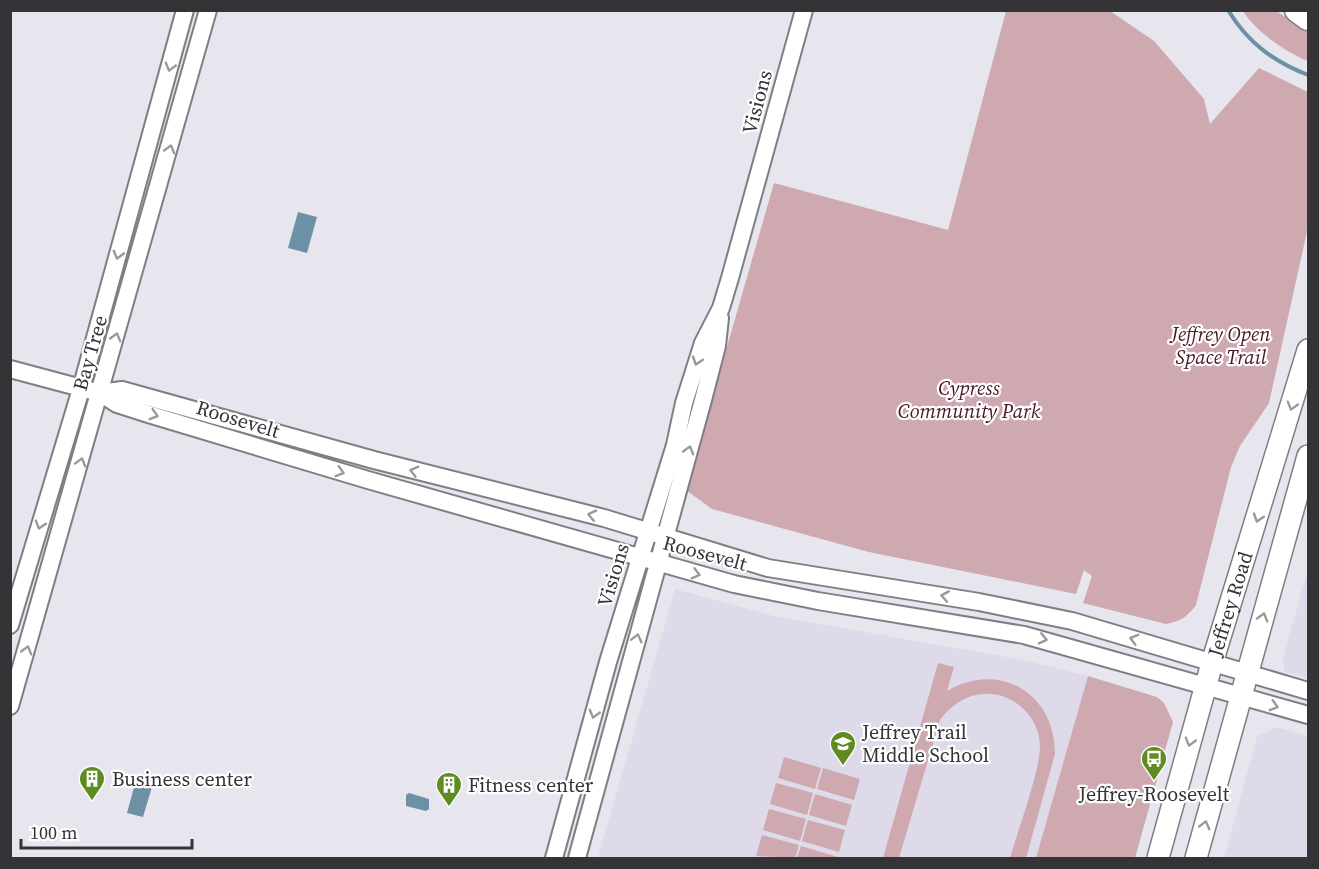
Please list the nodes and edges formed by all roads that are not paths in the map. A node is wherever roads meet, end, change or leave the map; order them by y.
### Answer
1 (185, 10) edge
2 (208, 10) edge
3 (804, 10) edge
4 (1297, 10) edge
5 (1308, 18) edge
6 (1308, 350) edge
7 (10, 369) edge
8 (81, 389) junction
9 (100, 393) junction
10 (1308, 456) edge
11 (656, 535) junction
12 (640, 557) junction
13 (657, 562) junction
14 (10, 625) edge
15 (1212, 663) junction
16 (1247, 674) junction
17 (1206, 686) junction
18 (1308, 691) edge
19 (1240, 696) junction
20 (10, 706) edge
21 (1308, 716) edge
22 (554, 858) edge
23 (577, 858) edge
24 (1158, 858) edge
25 (1196, 858) edge

1 -> 8 street, Bay Tree
9 -> 2 street, Bay Tree
3 - 11 street, Visions
4 - 5 highway
6 -> 15 main road, Jeffrey Road
7 - 8 street, Roosevelt
8 - 9 street, Roosevelt
8 -> 14 street, Bay Tree
11 -> 9 street, Roosevelt
9 -> 12 street, Roosevelt
20 -> 9 street, Bay Tree
16 -> 10 main road, Jeffrey Road
11 - 12 street, Visions
11 - 13 street, Visions
15 -> 11 street, Roosevelt
12 - 13 street, Roosevelt
12 -> 22 street, Visions
13 -> 17 street, Roosevelt
23 -> 13 street, Visions
15 - 16 street, Roosevelt
15 - 17 main road, Jeffrey Road
16 - 18 street, Roosevelt
16 - 19 main road, Jeffrey Road
17 - 19 street, Roosevelt
17 -> 24 main road, Jeffrey Road
19 -> 21 street, Roosevelt
25 -> 19 main road, Jeffrey Road

